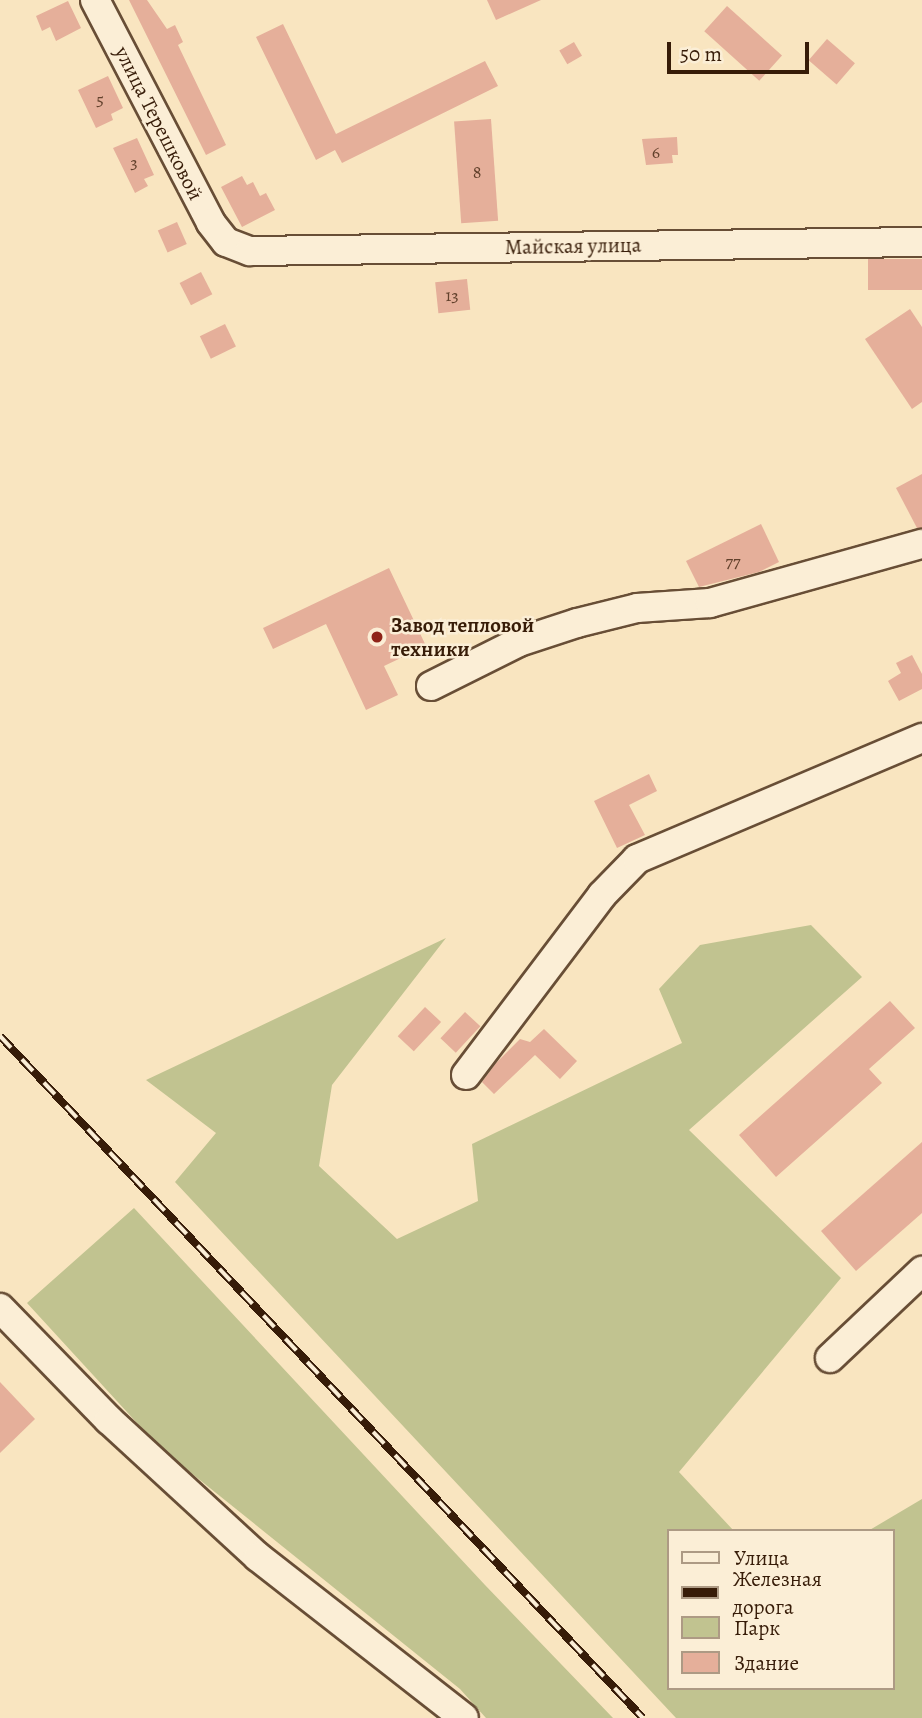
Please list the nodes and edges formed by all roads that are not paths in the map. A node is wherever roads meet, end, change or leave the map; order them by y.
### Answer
1 (96, 0) edge
2 (226, 242) joint
3 (922, 242) edge
4 (922, 544) edge
5 (431, 686) dead end
6 (922, 738) edge
7 (466, 1074) dead end
8 (922, 1271) edge
9 (0, 1308) edge
10 (830, 1358) dead end
11 (454, 1716) edge

1 - 2 street, улица Терешковой
2 - 3 street, Майская улица
4 - 5 street
6 - 7 street
8 - 10 street
9 - 11 street

